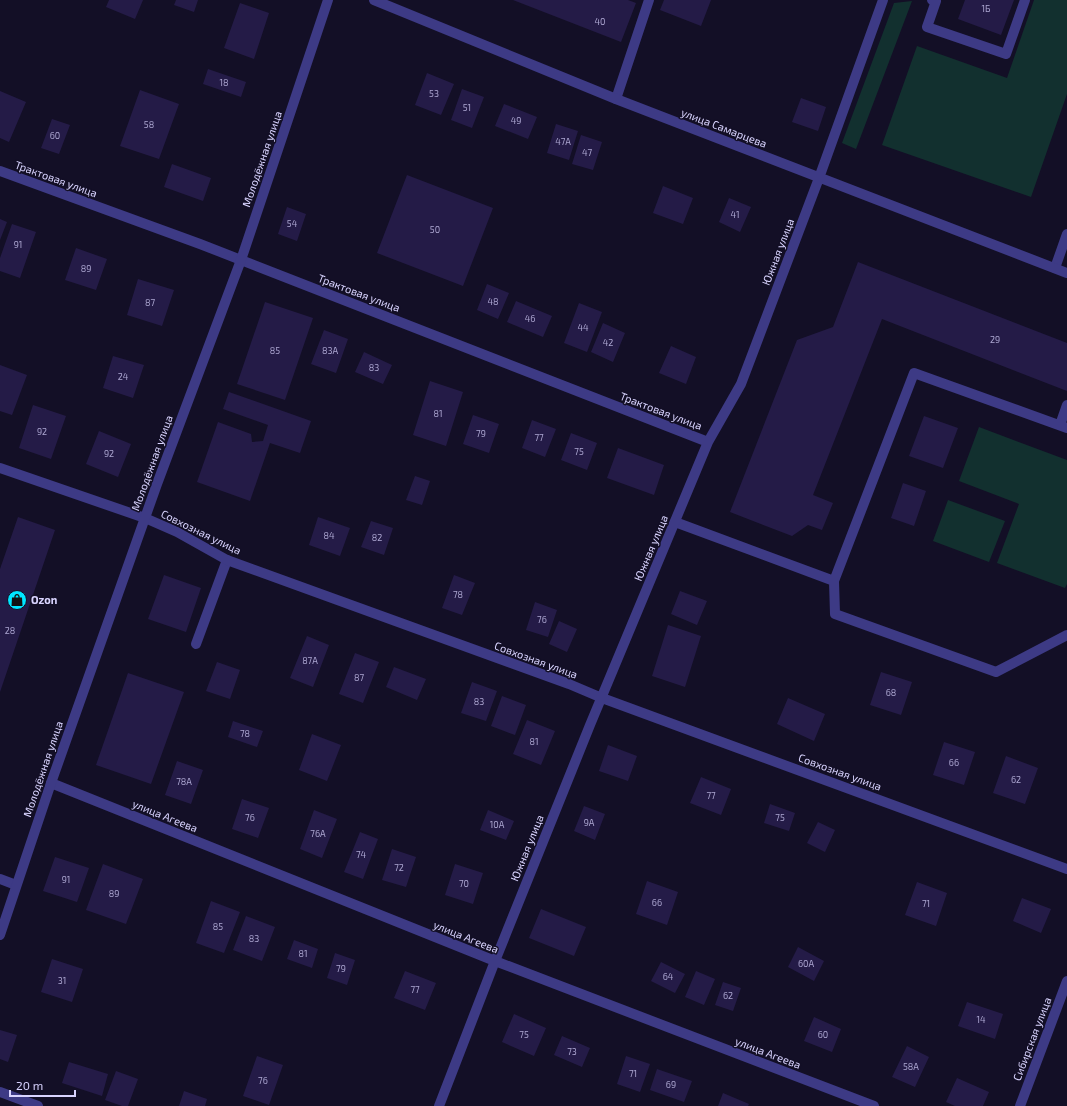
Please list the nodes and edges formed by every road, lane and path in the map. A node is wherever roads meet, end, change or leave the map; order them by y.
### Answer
1 (328, 0) edge
2 (374, 0) edge
3 (649, 0) edge
4 (882, 0) edge
5 (935, 0) edge
6 (1025, 0) edge
7 (616, 99) junction
8 (0, 171) edge
9 (819, 178) junction
10 (1067, 234) edge
11 (240, 260) junction
12 (1055, 268) junction
13 (1067, 272) edge
14 (1067, 405) edge
15 (1064, 426) edge
16 (708, 442) junction
17 (0, 468) edge
18 (145, 518) junction
19 (675, 522) junction
20 (226, 560) junction
21 (834, 581) junction
22 (1067, 635) edge
23 (196, 644) dead end
24 (602, 698) junction
25 (51, 783) junction
26 (1067, 869) edge
27 (0, 879) edge
28 (16, 885) junction
29 (0, 935) edge
30 (495, 961) junction
31 (1067, 981) edge
32 (0, 1092) edge
33 (38, 1106) edge
34 (439, 1106) edge
35 (874, 1106) edge
36 (1020, 1106) edge

1 - 11 street, Молодёжная улица
2 - 7 street, улица Самарцева
3 - 7 street
4 - 9 street, Южная улица
5 - 6 street
7 - 9 street, улица Самарцева
8 - 11 street, Трактовая улица
9 - 12 street, улица Самарцева
9 - 16 street, Южная улица
10 - 12 street
11 - 16 street, Трактовая улица
11 - 18 street, Молодёжная улица
12 - 13 street, улица Самарцева
14 - 15 street
15 - 21 street
16 - 19 street, Южная улица
17 - 18 street, Совхозная улица
18 - 20 street, Совхозная улица
18 - 25 street, Молодёжная улица
19 - 21 street
19 - 24 street, Южная улица
20 - 23 street
20 - 24 street, Совхозная улица
21 - 22 street
24 - 26 street, Совхозная улица
24 - 30 street, Южная улица
25 - 28 street, Молодёжная улица
25 - 30 street, улица Агеева
27 - 28 street
28 - 29 street, Молодёжная улица
30 - 34 street, Южная улица
30 - 35 street, улица Агеева
31 - 36 street, Сибирская улица
32 - 33 street

